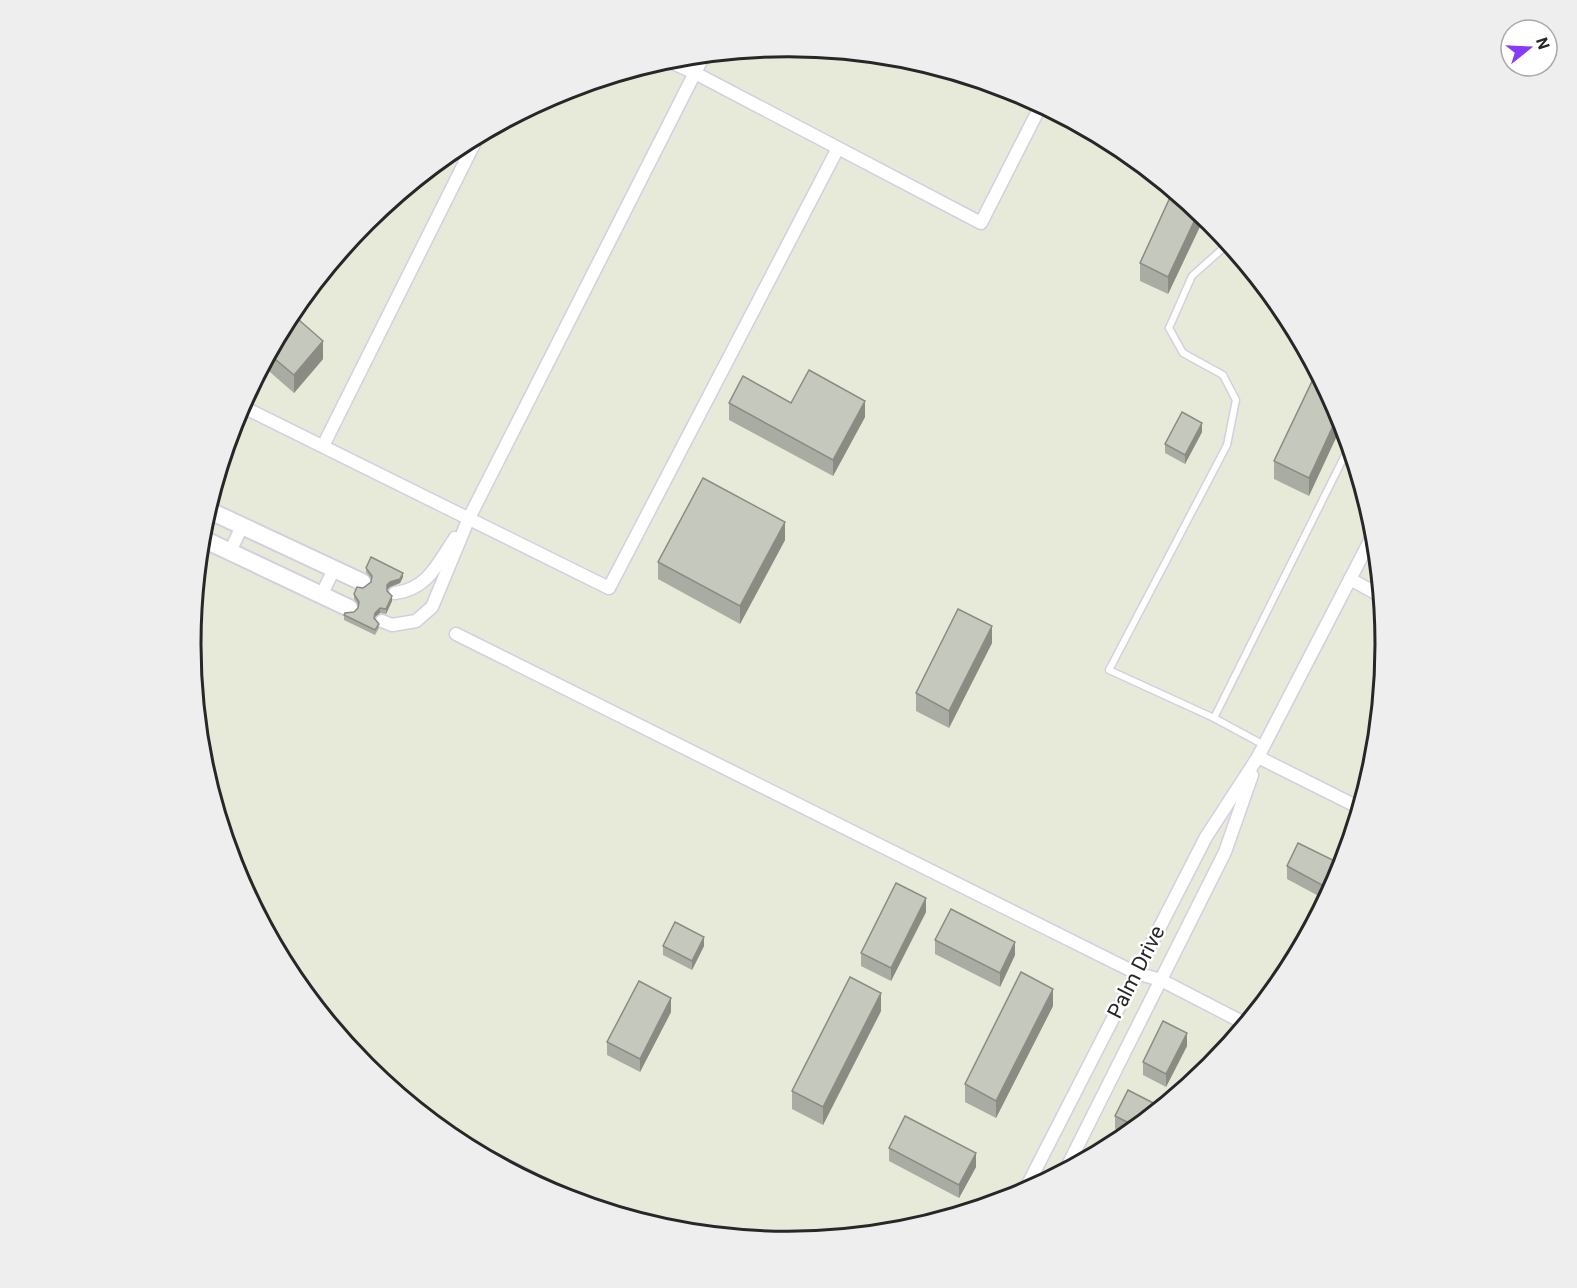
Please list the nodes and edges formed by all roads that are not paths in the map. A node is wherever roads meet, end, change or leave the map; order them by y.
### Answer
1 (700, 64) edge
2 (681, 67) edge
3 (695, 73) junction
4 (1037, 113) edge
5 (838, 148) junction
6 (471, 151) edge
7 (1222, 249) edge
8 (250, 410) edge
9 (323, 446) junction
10 (1344, 456) edge
11 (217, 514) edge
12 (469, 518) junction
13 (242, 526) junction
14 (211, 543) edge
15 (1367, 547) edge
16 (230, 552) junction
17 (334, 569) junction
18 (1350, 579) junction
19 (362, 582) dead end
20 (1372, 591) edge
21 (395, 593) dead end
22 (322, 594) junction
23 (350, 608) dead end
24 (382, 621) dead end
25 (456, 634) dead end
26 (1214, 718) junction
27 (1261, 751) junction
28 (1353, 804) edge
29 (1136, 973) junction
30 (1161, 980) junction
31 (1239, 1020) edge
32 (1072, 1157) edge
33 (1031, 1178) edge

1 - 3 street
2 - 3 street
3 - 5 street
3 - 12 street
4 - 5 street
5 - 12 street
6 - 9 street
7 - 26 lane
8 - 9 street
9 - 12 street
10 - 26 lane
11 - 13 main road
12 - 21 street
12 - 24 street
13 - 16 street
13 - 17 main road
14 - 16 main road
15 - 18 street, Palm Drive
16 - 22 main road
17 - 19 main road
17 - 22 street
18 - 20 street
18 - 27 street, Palm Drive
22 - 23 main road
25 - 29 street
26 - 27 lane
27 - 28 street
27 - 29 street, Palm Drive
27 - 30 street, Palm Drive
29 - 30 street
29 - 33 street, Palm Drive
30 - 31 street
30 - 32 street, Palm Drive

